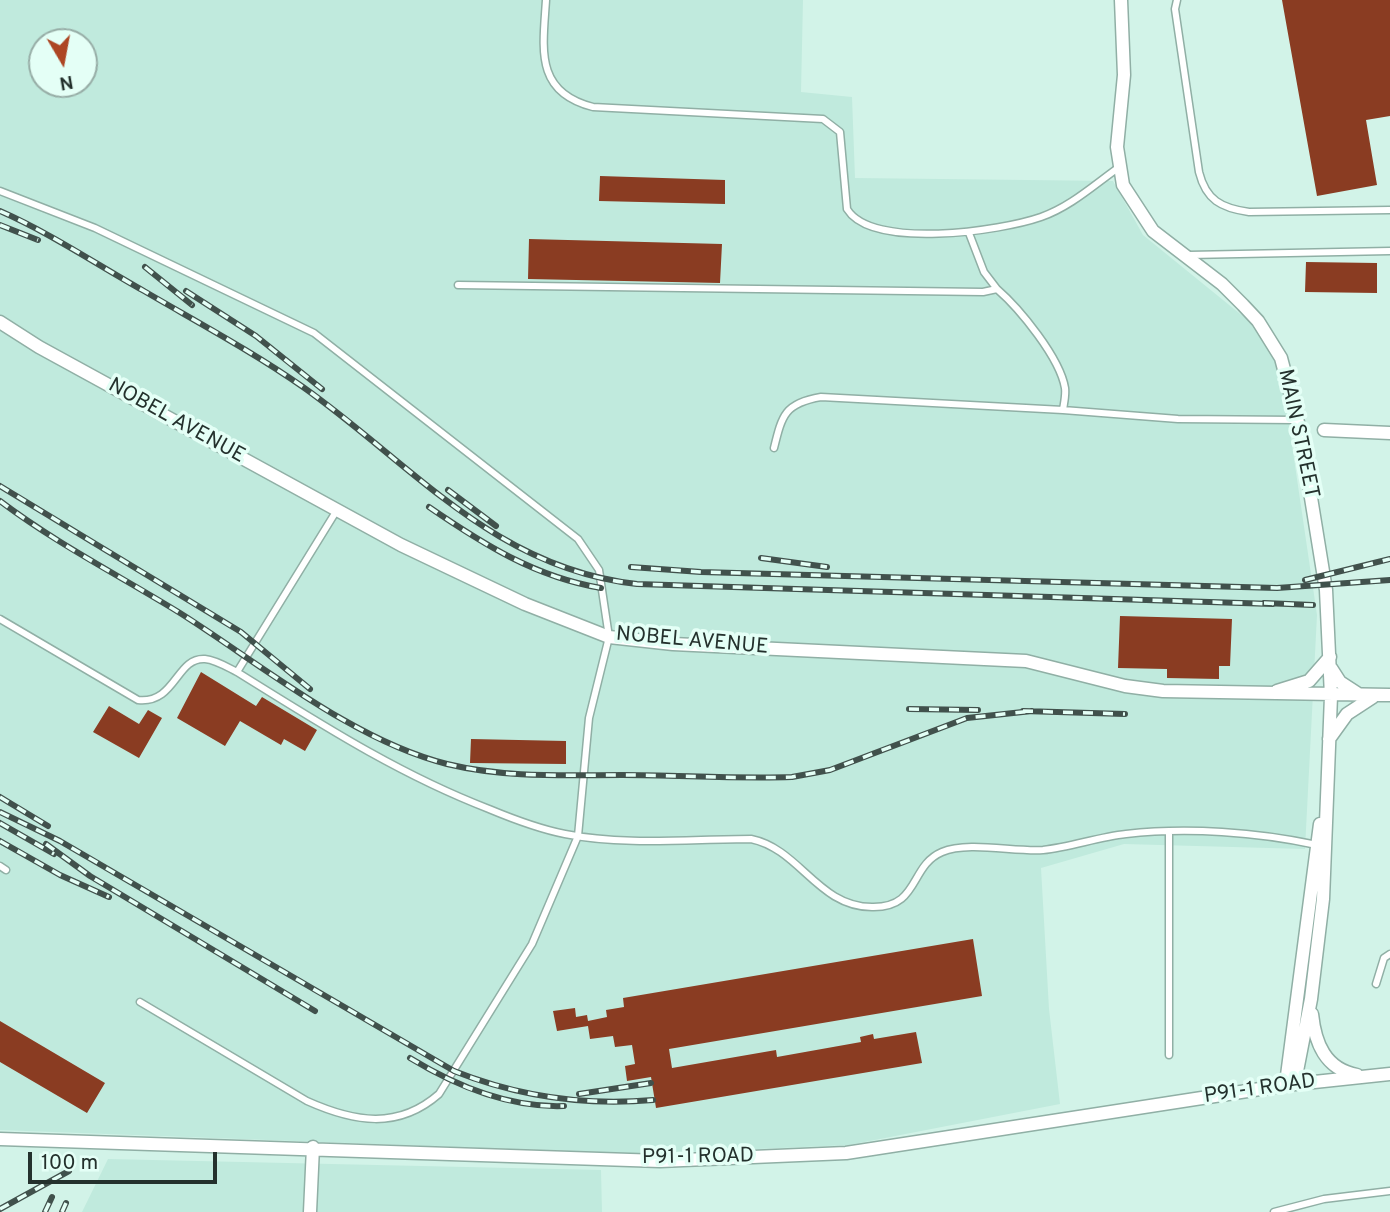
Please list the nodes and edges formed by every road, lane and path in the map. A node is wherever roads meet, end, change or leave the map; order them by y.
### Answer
1 (546, 0) edge
2 (1121, 0) edge
3 (1177, 0) edge
4 (1118, 167) junction
5 (0, 191) edge
6 (1390, 210) edge
7 (969, 233) junction
8 (1390, 251) edge
9 (1182, 255) junction
10 (458, 285) dead end
11 (997, 289) junction
12 (0, 322) edge
13 (1063, 410) junction
14 (1298, 420) junction
15 (1324, 430) dead end
16 (1390, 433) edge
17 (774, 449) dead end
18 (337, 510) junction
19 (0, 619) edge
20 (609, 637) junction
21 (1331, 661) junction
22 (237, 672) junction
23 (1263, 695) junction
24 (1376, 695) junction
25 (1390, 695) edge
26 (1331, 696) junction
27 (1362, 696) junction
28 (1326, 743) junction
29 (1169, 832) junction
30 (578, 836) junction
31 (1321, 845) junction
32 (1390, 954) edge
33 (1376, 984) dead end
34 (1311, 999) junction
35 (140, 1002) dead end
36 (1169, 1055) dead end
37 (1390, 1074) edge
38 (1367, 1076) junction
39 (1286, 1085) junction
40 (0, 1139) edge
41 (313, 1147) junction
42 (1390, 1191) edge
43 (310, 1212) edge
44 (1274, 1212) edge

1 - 7 lane
2 - 4 street, MAIN STREET
3 - 6 lane
4 - 7 lane
4 - 9 street, MAIN STREET
5 - 20 lane
7 - 11 lane
8 - 9 lane
9 - 14 street, MAIN STREET
10 - 11 lane
11 - 13 lane
12 - 18 street, NOBEL AVENUE
13 - 14 lane
13 - 17 lane
14 - 21 street, MAIN STREET
15 - 16 street
18 - 20 street, NOBEL AVENUE
18 - 22 lane
19 - 22 lane
20 - 23 street, NOBEL AVENUE
20 - 30 lane
21 - 23 street
21 - 26 street, MAIN STREET
21 - 27 street
22 - 30 lane
23 - 26 street, NOBEL AVENUE
24 - 25 street, NOBEL AVENUE
24 - 27 street, NOBEL AVENUE
24 - 28 street
26 - 27 street, NOBEL AVENUE
26 - 28 street, MAIN STREET
28 - 31 street, MAIN STREET
29 - 30 lane
29 - 31 lane
29 - 36 lane
30 - 35 lane
31 - 34 street, MAIN STREET
31 - 39 street, MAIN STREET
32 - 33 lane
34 - 38 street
34 - 39 street, MAIN STREET
37 - 38 street, P91-1 ROAD
38 - 39 street, P91-1 ROAD
39 - 41 street, P91-1 ROAD
40 - 41 street, P91-1 ROAD
41 - 43 street
42 - 44 lane

